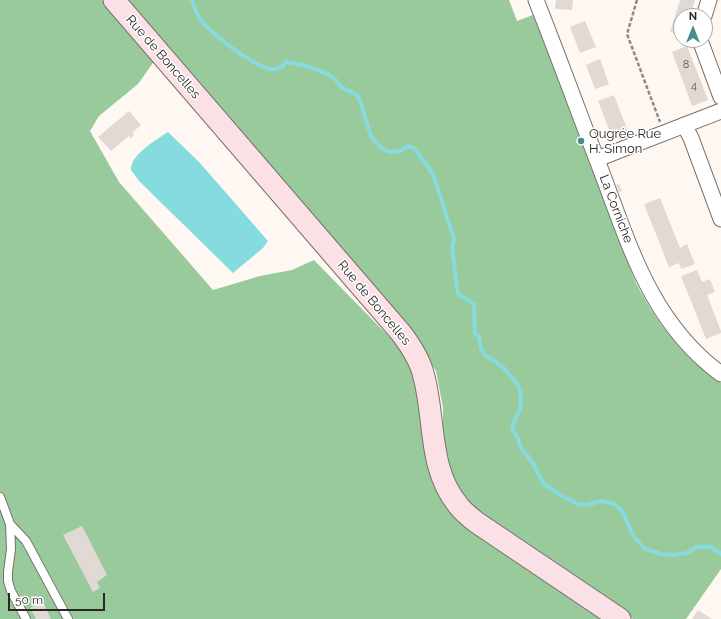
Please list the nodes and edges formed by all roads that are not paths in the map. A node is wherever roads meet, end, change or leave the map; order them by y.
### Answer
1 (114, 0) edge
2 (536, 0) edge
3 (703, 48) edge
4 (721, 97) edge
5 (721, 110) edge
6 (684, 125) junction
7 (596, 159) junction
8 (721, 219) edge
9 (721, 374) edge
10 (0, 496) edge
11 (10, 524) junction
12 (26, 619) edge
13 (68, 619) edge
14 (620, 619) edge

1 - 14 main road, Rue de Boncelles
2 - 7 street, La Corniche
3 - 4 street
5 - 6 street
6 - 7 street
6 - 8 street
7 - 9 street, La Corniche
10 - 11 lane
11 - 12 lane
11 - 13 lane

